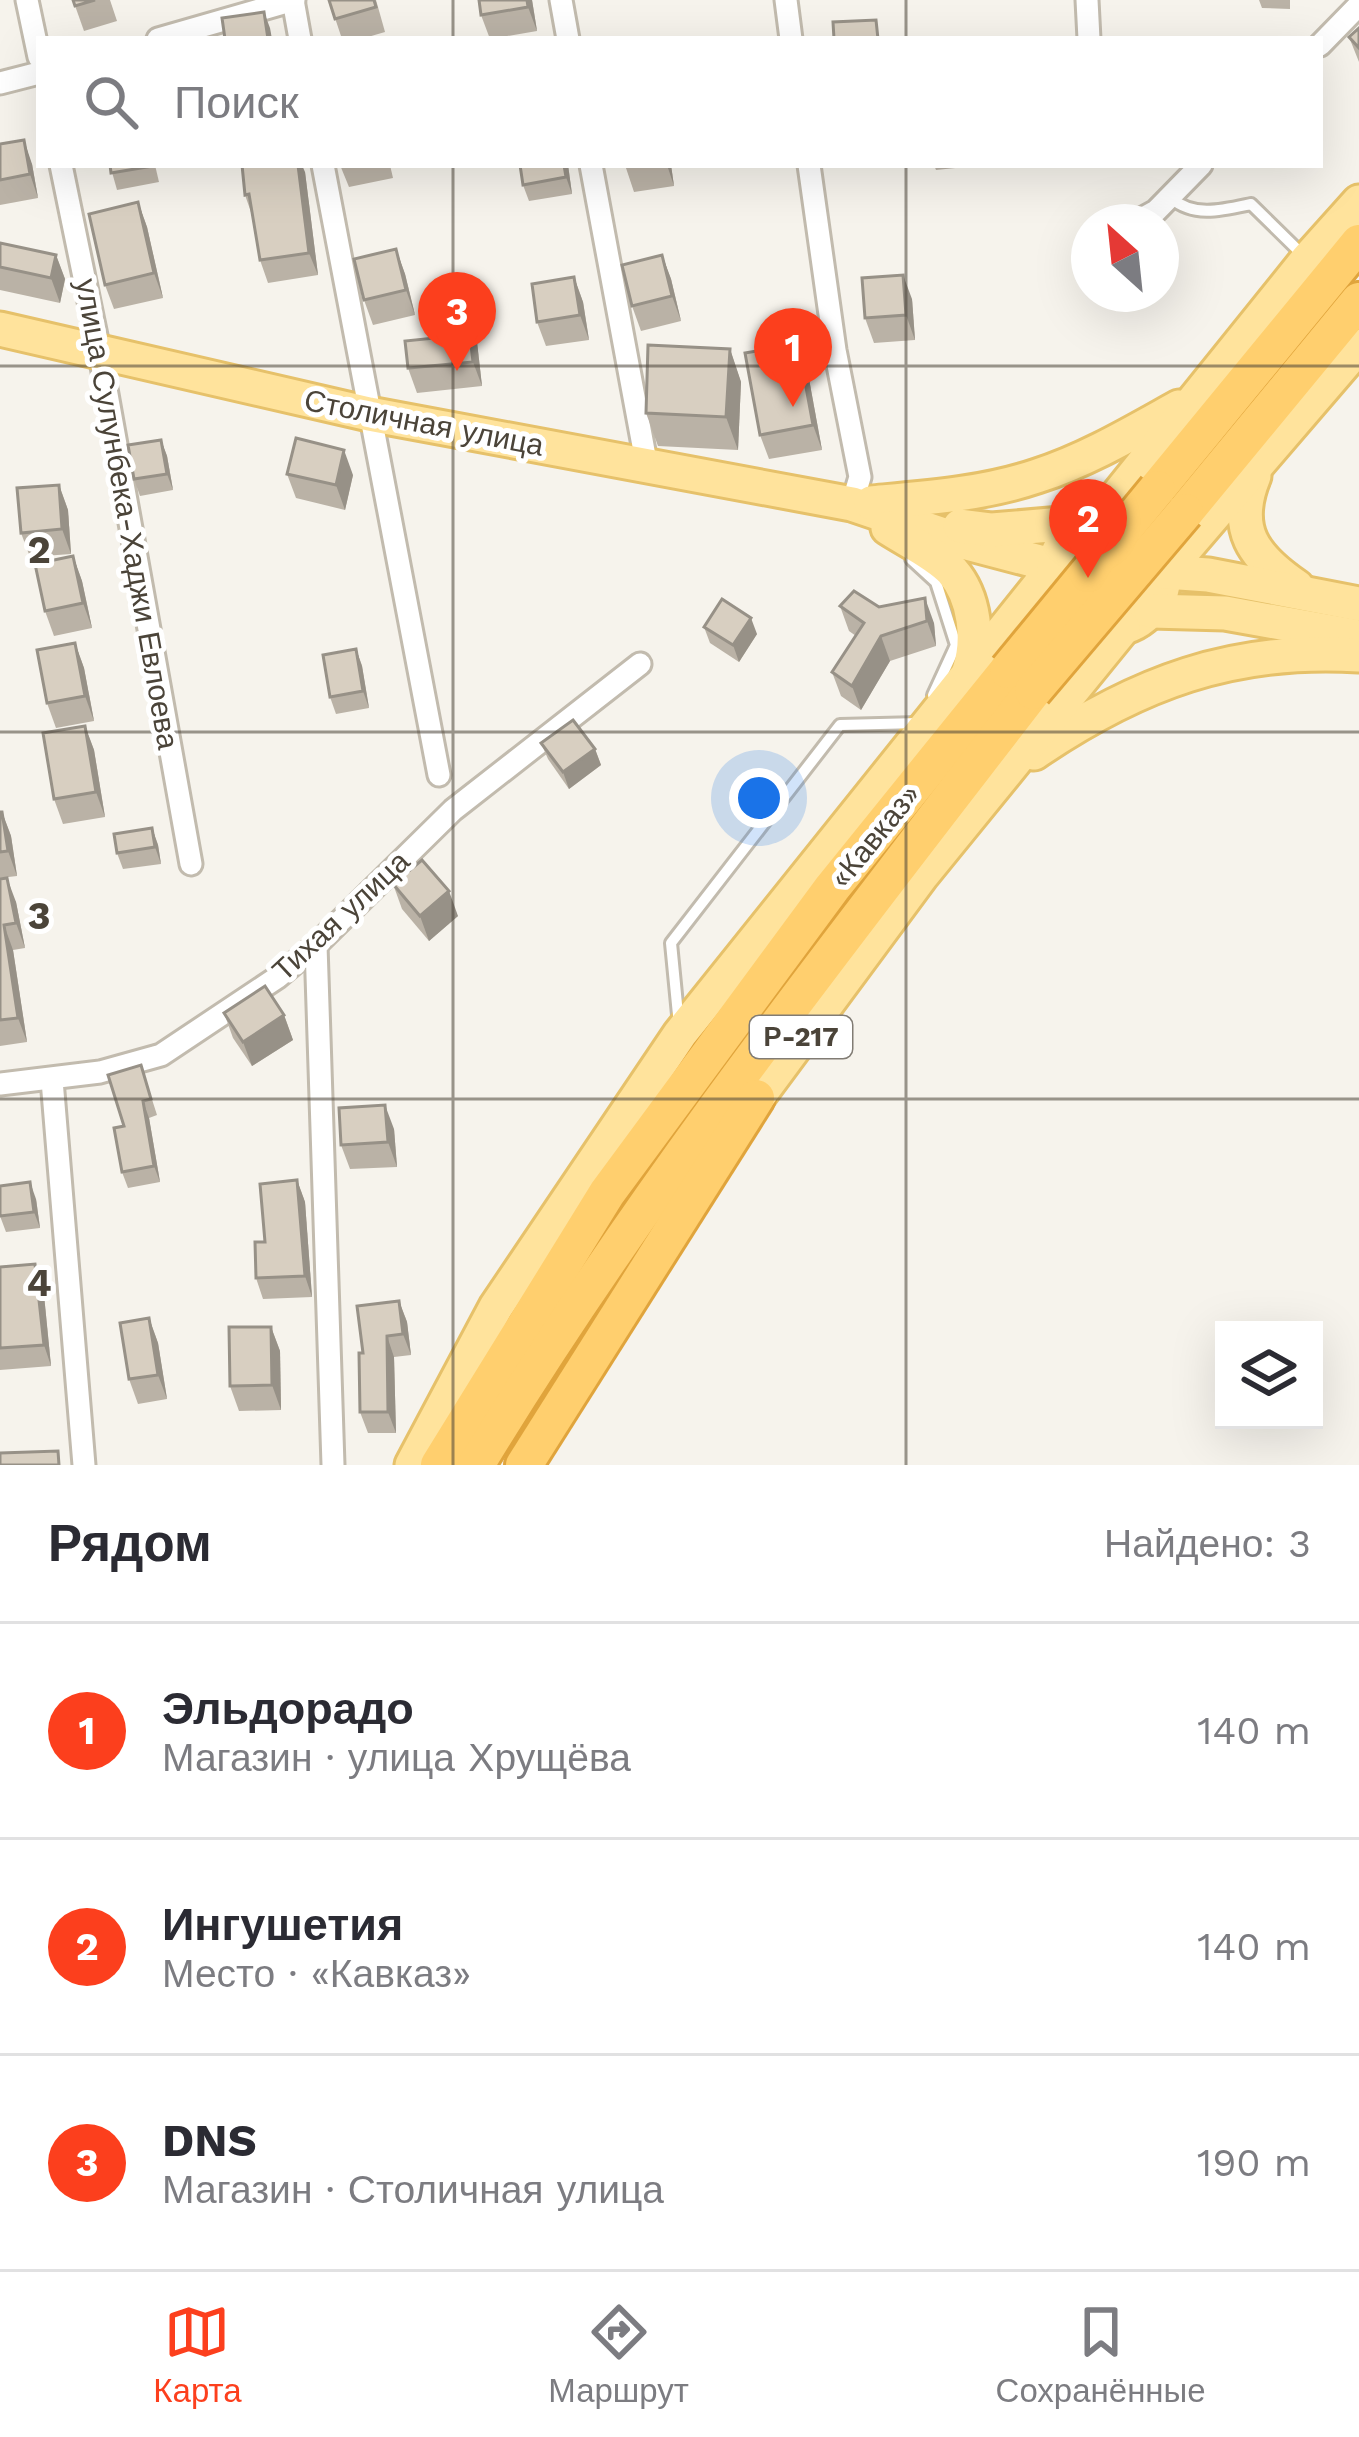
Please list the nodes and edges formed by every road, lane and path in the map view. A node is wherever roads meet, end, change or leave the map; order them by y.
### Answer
1 (27, 0) edge
2 (294, 0) edge
3 (560, 0) edge
4 (786, 0) edge
5 (1087, 0) edge
6 (1359, 5) edge
7 (168, 36) edge
8 (300, 36) edge
9 (567, 36) edge
10 (791, 36) edge
11 (1089, 36) edge
12 (1323, 42) edge
13 (36, 43) edge
14 (36, 74) edge
15 (0, 83) edge
16 (62, 168) edge
17 (324, 168) edge
18 (592, 168) edge
19 (809, 168) edge
20 (1198, 168) edge
21 (1169, 197) junction
22 (1359, 202) edge
23 (1162, 204) edge
24 (1359, 243) edge
25 (1307, 260) junction
26 (1359, 301) edge
27 (0, 329) edge
28 (1359, 346) edge
29 (100, 355) junction
30 (1197, 398) junction
31 (369, 414) junction
32 (1260, 462) junction
33 (647, 467) junction
34 (1171, 501) junction
35 (852, 504) junction
36 (887, 514) junction
37 (1096, 521) junction
38 (1055, 566) junction
39 (1165, 572) junction
40 (1303, 591) junction
41 (1359, 604) edge
42 (1137, 620) junction
43 (1359, 637) edge
44 (1359, 655) edge
45 (640, 664) dead end
46 (967, 677) junction
47 (1021, 681) junction
48 (925, 722) junction
49 (1003, 774) junction
50 (439, 775) dead end
51 (191, 864) dead end
52 (316, 945) junction
53 (680, 1034) junction
54 (52, 1080) junction
55 (0, 1084) edge
56 (756, 1097) junction
57 (84, 1465) edge
58 (333, 1465) edge
59 (412, 1465) edge
60 (439, 1465) edge
61 (476, 1465) edge
62 (505, 1465) edge
63 (524, 1465) edge

1 - 13 street
2 - 7 street
2 - 8 street
3 - 9 street
4 - 10 street
5 - 11 street
6 - 12 street
14 - 15 street
16 - 29 street, улица Сулунбека-Хаджи Евлоева
17 - 31 street
18 - 33 street
19 - 35 street
20 - 21 street
21 - 23 street
21 - 25 lane
22 - 25 main road
24 - 34 highway, «Кавказ» / Р-217
25 - 30 main road
26 - 34 highway, «Кавказ» / Р-217
27 - 29 main road, Столичная улица
28 - 32 main road
29 - 31 main road, Столичная улица
29 - 51 street, улица Сулунбека-Хаджи Евлоева
30 - 35 main road
30 - 37 main road
31 - 33 main road, Столичная улица
31 - 50 street
32 - 39 main road
32 - 40 main road
33 - 35 main road, Столичная улица
34 - 47 highway, «Кавказ» / Р-217, bridge
35 - 36 main road
35 - 46 main road
35 - 48 lane
36 - 37 main road
36 - 38 main road
37 - 38 main road
37 - 39 main road
38 - 42 main road
38 - 46 main road, Р-217
39 - 40 main road
39 - 42 main road
40 - 41 main road
42 - 43 main road
42 - 49 main road, Р-217
44 - 49 main road, Р-217
45 - 52 street, Тихая улица
46 - 48 main road, Р-217
47 - 60 highway, «Кавказ» / Р-217
47 - 61 highway, «Кавказ» / Р-217
48 - 53 main road, Р-217
48 - 53 lane
49 - 56 main road, Р-217
52 - 54 street, Тихая улица
52 - 58 street
53 - 59 main road, Р-217
54 - 55 street, Тихая улица
54 - 57 street
56 - 62 main road, Р-217
56 - 63 highway

